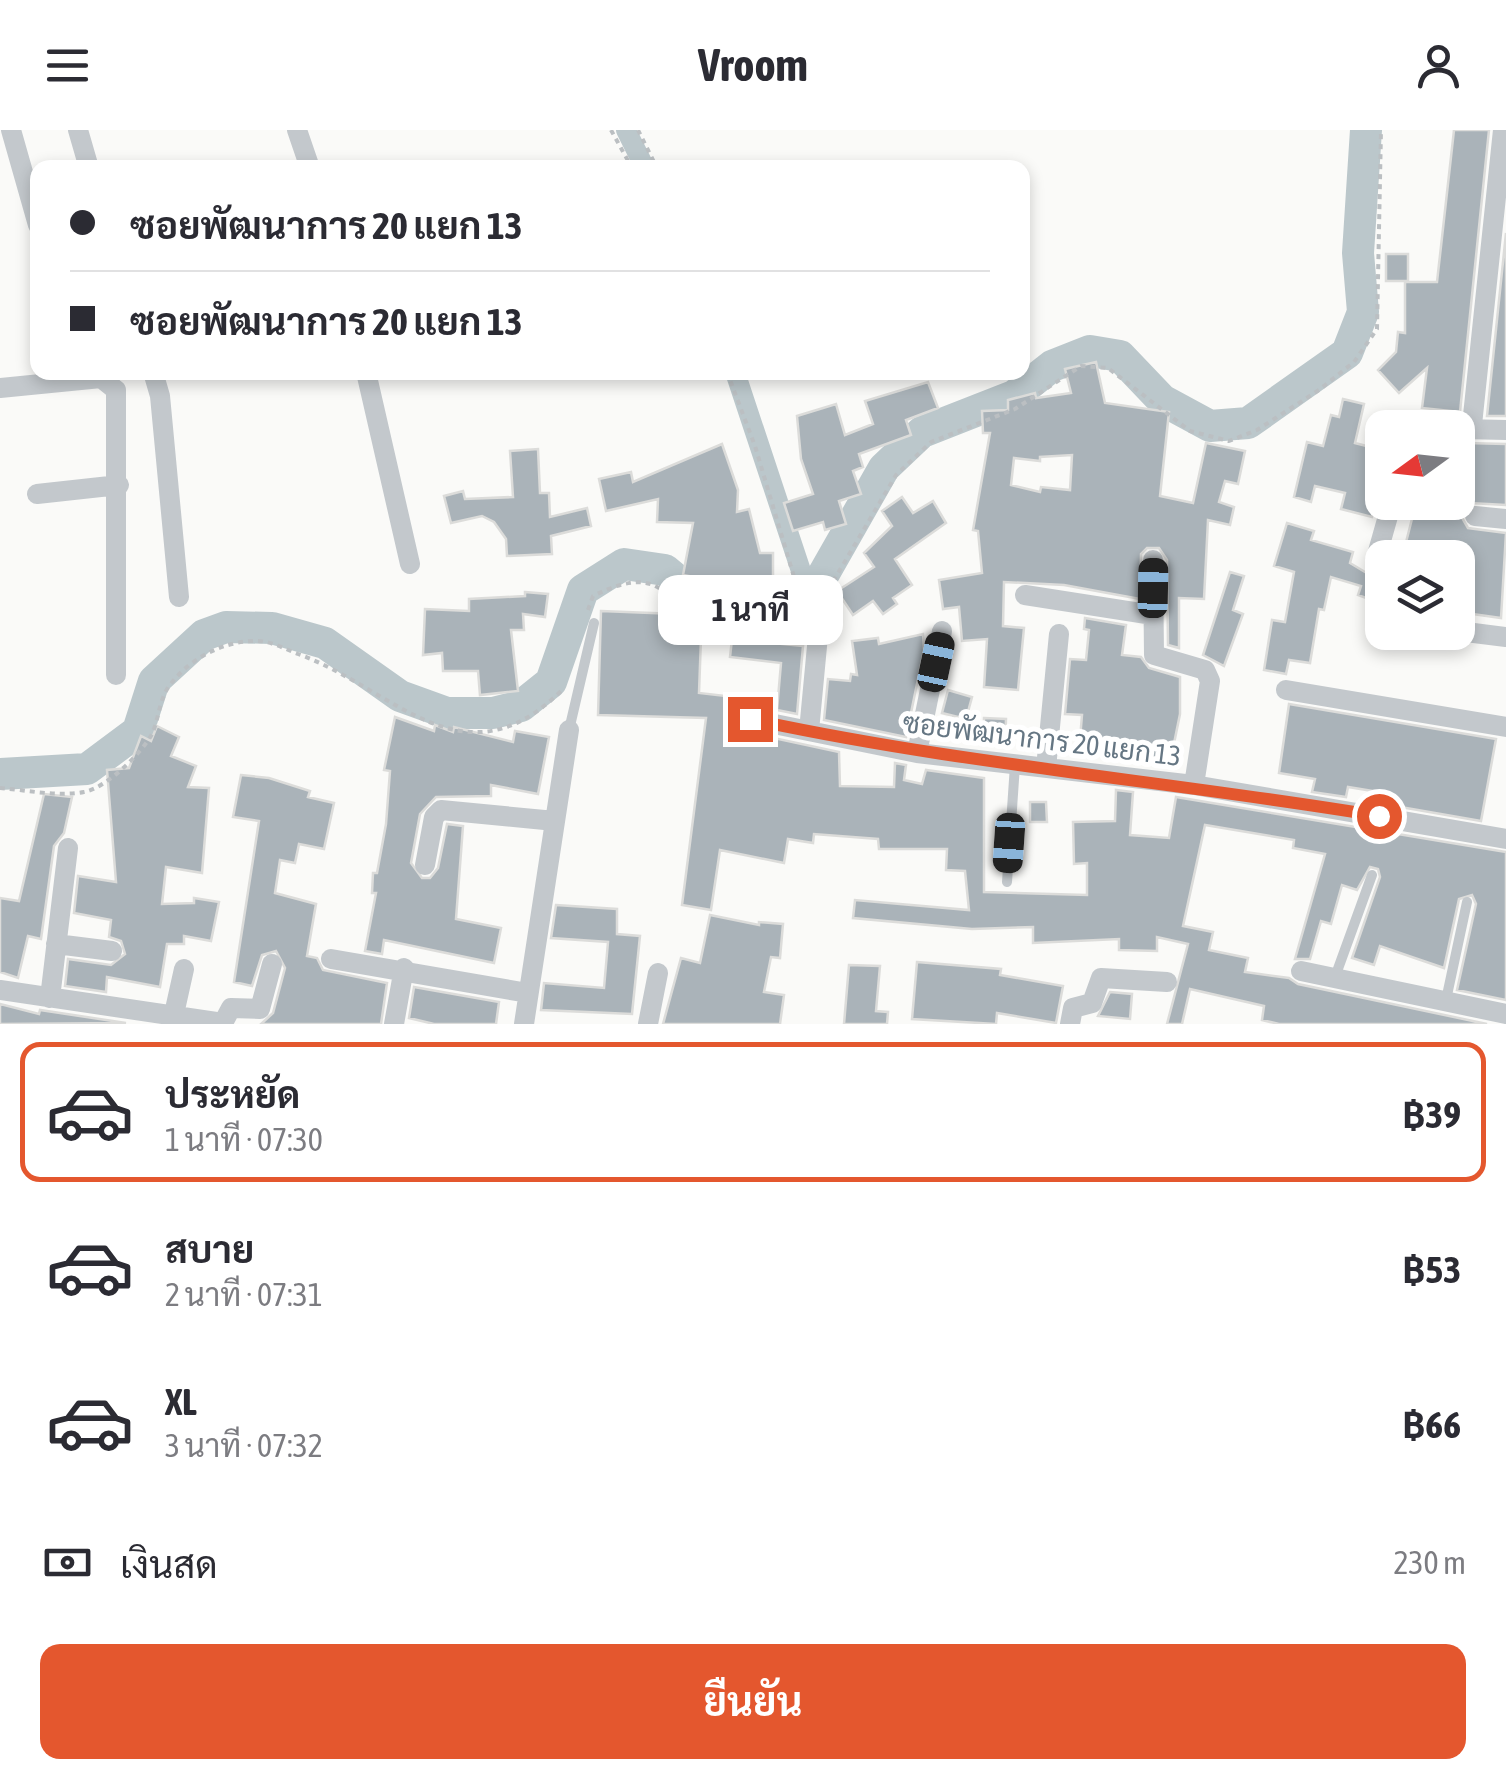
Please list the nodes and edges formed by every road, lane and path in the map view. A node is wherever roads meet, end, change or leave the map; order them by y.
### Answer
1 (11, 130) edge
2 (297, 130) edge
3 (611, 130) edge
4 (638, 130) edge
5 (1382, 130) edge
6 (1503, 130) edge
7 (81, 131) edge
8 (88, 160) edge
9 (307, 160) edge
10 (628, 160) edge
11 (653, 160) edge
12 (30, 196) edge
13 (53, 380) edge
14 (107, 380) edge
15 (155, 380) edge
16 (368, 380) edge
17 (729, 380) edge
18 (0, 388) edge
19 (1474, 410) edge
20 (1475, 426) edge
21 (1506, 430) edge
22 (120, 485) junction
23 (37, 494) dead end
24 (1475, 516) dead end
25 (1506, 519) edge
26 (1153, 560) dead end
27 (410, 564) dead end
28 (1025, 595) dead end
29 (180, 597) dead end
30 (800, 597) junction
31 (1153, 615) junction
32 (590, 620) joint
33 (819, 625) dead end
34 (942, 632) dead end
35 (1475, 633) edge
36 (1059, 634) dead end
37 (1506, 636) edge
38 (116, 676) dead end
39 (564, 688) dead end
40 (1286, 690) dead end
41 (750, 719) dead end
42 (1506, 727) edge
43 (569, 730) joint
44 (809, 731) junction
45 (917, 754) junction
46 (1015, 764) junction
47 (1046, 768) junction
48 (1194, 786) junction
49 (0, 788) edge
50 (555, 821) junction
51 (1506, 839) edge
52 (68, 848) dead end
53 (425, 865) dead end
54 (1372, 875) dead end
55 (1006, 882) dead end
56 (1467, 902) dead end
57 (56, 944) junction
58 (112, 951) dead end
59 (330, 959) dead end
60 (272, 964) dead end
61 (184, 968) dead end
62 (404, 968) junction
63 (1302, 971) dead end
64 (658, 973) dead end
65 (1334, 978) junction
66 (1167, 982) dead end
67 (0, 990) edge
68 (528, 992) junction
69 (50, 998) junction
70 (1446, 1002) junction
71 (174, 1014) junction
72 (1506, 1014) edge
73 (223, 1024) edge
74 (394, 1024) edge
75 (524, 1024) edge
76 (648, 1024) edge
77 (1070, 1024) edge

1 - 12 street
2 - 9 street
3 - 10 path
4 - 11 path
5 - 30 path
6 - 19 street
7 - 8 street
13 - 18 street
14 - 22 street
15 - 29 street
16 - 27 street
17 - 30 path
20 - 21 street
22 - 23 street
22 - 38 street
24 - 25 street
26 - 31 street
28 - 31 street
30 - 32 path
31 - 48 street
32 - 43 lane
33 - 44 street
34 - 45 street
35 - 37 street
36 - 47 street
39 - 49 path
40 - 42 street
41 - 44 street, ซอยพัฒนาการ 20 แยก 13
43 - 50 street
44 - 45 street, ซอยพัฒนาการ 20 แยก 13
45 - 46 street, ซอยพัฒนาการ 20 แยก 13
46 - 47 street, ซอยพัฒนาการ 20 แยก 13
46 - 55 lane
47 - 48 street, ซอยพัฒนาการ 20 แยก 13
48 - 51 street, ซอยพัฒนาการ 20 แยก 13
50 - 53 street
50 - 68 street
52 - 57 street
54 - 65 lane
56 - 70 lane
57 - 58 street
57 - 69 street
59 - 62 street
60 - 73 street
61 - 71 street
62 - 68 street
62 - 74 street
63 - 65 street
64 - 76 street
65 - 70 street
66 - 77 street
67 - 69 street
68 - 75 street
69 - 71 street
70 - 72 street
71 - 73 street

